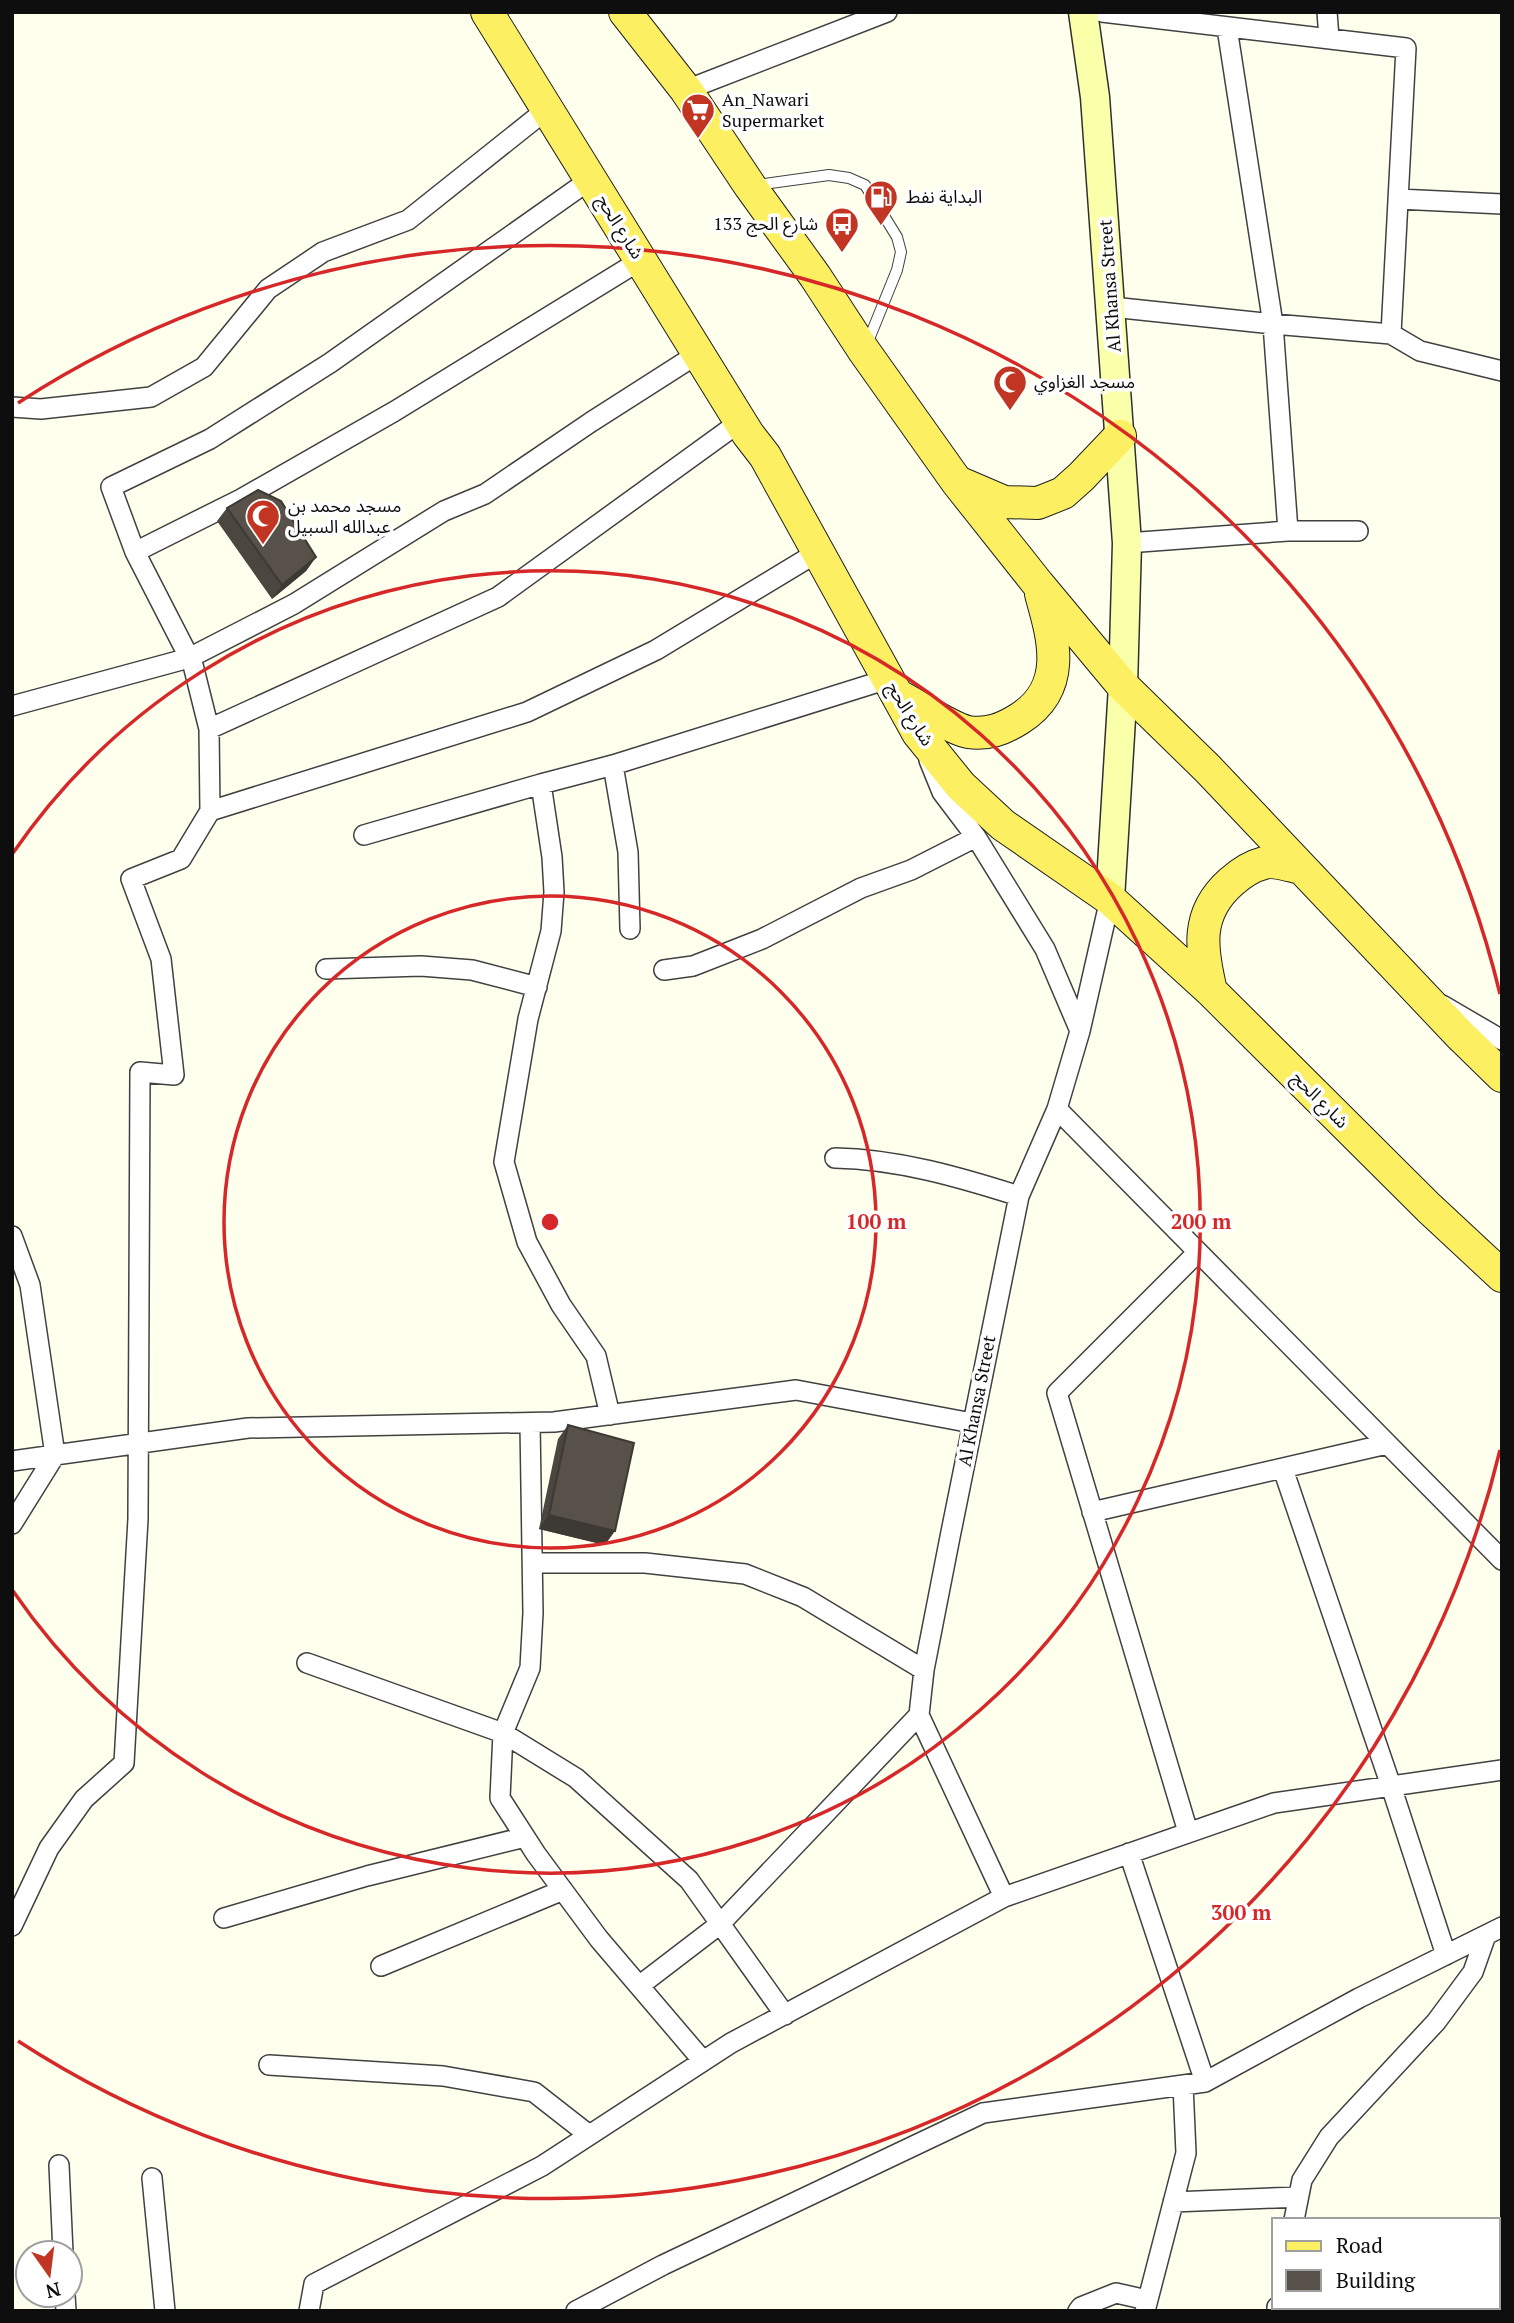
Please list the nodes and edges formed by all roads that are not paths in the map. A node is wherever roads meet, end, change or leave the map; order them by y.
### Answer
1 (487, 12) edge
2 (625, 12) edge
3 (887, 12) edge
4 (1083, 12) edge
5 (1102, 12) edge
6 (1328, 12) edge
7 (1227, 28) junction
8 (1329, 38) junction
9 (686, 90) junction
10 (546, 110) junction
11 (591, 179) junction
12 (750, 186) junction
13 (1398, 199) junction
14 (1502, 204) edge
15 (641, 260) junction
16 (1112, 307) junction
17 (1273, 324) junction
18 (1391, 334) junction
19 (864, 351) junction
20 (699, 353) junction
21 (1502, 371) edge
22 (12, 407) edge
23 (741, 421) junction
24 (1120, 436) junction
25 (957, 482) junction
26 (1288, 531) junction
27 (1358, 531) dead end
28 (1127, 542) junction
29 (135, 552) junction
30 (818, 552) junction
31 (1038, 584) junction
32 (189, 658) junction
33 (1123, 686) junction
34 (892, 687) junction
35 (12, 706) edge
36 (209, 729) junction
37 (918, 733) junction
38 (613, 765) junction
39 (541, 784) junction
40 (210, 811) junction
41 (364, 835) dead end
42 (976, 838) junction
43 (1301, 867) junction
44 (1110, 899) junction
45 (630, 929) dead end
46 (326, 969) dead end
47 (664, 970) dead end
48 (537, 987) junction
49 (1211, 991) junction
50 (1419, 992) junction
51 (1080, 1031) junction
52 (1502, 1040) edge
53 (1502, 1076) edge
54 (1058, 1109) junction
55 (835, 1158) dead end
56 (1019, 1196) junction
57 (12, 1236) edge
58 (1198, 1252) junction
59 (1502, 1276) edge
60 (610, 1415) junction
61 (530, 1423) junction
62 (972, 1423) junction
63 (137, 1444) junction
64 (1387, 1444) junction
65 (55, 1455) junction
66 (12, 1461) edge
67 (1283, 1469) junction
68 (1092, 1512) junction
69 (12, 1524) edge
70 (1502, 1560) edge
71 (533, 1563) junction
72 (307, 1663) dead end
73 (925, 1670) junction
74 (919, 1715) junction
75 (503, 1734) junction
76 (1502, 1770) edge
77 (1391, 1786) junction
78 (1188, 1832) junction
79 (525, 1837) junction
80 (1129, 1853) junction
81 (563, 1890) junction
82 (1004, 1897) junction
83 (224, 1918) dead end
84 (720, 1924) junction
85 (12, 1926) edge
86 (1494, 1931) edge
87 (1446, 1955) junction
88 (381, 1966) dead end
89 (639, 1986) junction
90 (785, 2015) junction
91 (703, 2062) junction
92 (269, 2065) dead end
93 (1205, 2082) junction
94 (1183, 2085) junction
95 (589, 2135) junction
96 (59, 2165) dead end
97 (152, 2178) dead end
98 (1298, 2197) junction
99 (1173, 2202) junction
100 (1294, 2218) edge
101 (62, 2239) edge
102 (1146, 2306) edge
103 (165, 2311) edge
104 (309, 2311) edge
105 (577, 2311) edge
106 (1078, 2311) edge

1 - 10 main road, شارع الحج
2 - 9 main road
3 - 9 street
4 - 16 street, Al Khansa Street
5 - 7 street
6 - 8 street
7 - 8 street
7 - 17 street
8 - 13 street
9 - 12 main road
10 - 11 main road, شارع الحج
10 - 22 street
11 - 15 main road, شارع الحج
11 - 29 street
12 - 19 main road
12 - 19 lane
13 - 14 street
13 - 18 street
15 - 20 main road, شارع الحج
15 - 29 street
16 - 17 street
16 - 24 street, Al Khansa Street
17 - 18 street
17 - 26 street
18 - 21 street
19 - 25 main road
20 - 23 main road, شارع الحج
20 - 32 street
23 - 30 main road, شارع الحج
23 - 36 street
24 - 25 main road
24 - 28 street, Al Khansa Street
25 - 31 main road
26 - 27 street
26 - 28 street
28 - 33 street, Al Khansa Street
29 - 32 street
30 - 34 main road, شارع الحج
30 - 40 street
31 - 33 main road
31 - 34 main road
32 - 35 street
32 - 36 street
33 - 43 main road
33 - 44 street, Al Khansa Street
34 - 37 main road, شارع الحج
34 - 38 street
36 - 40 street
37 - 42 street
37 - 44 main road, شارع الحج
38 - 39 street
38 - 45 street
39 - 41 street
39 - 48 street
40 - 63 street
42 - 47 street
42 - 51 street
43 - 49 main road
43 - 50 main road
44 - 49 main road, شارع الحج
44 - 51 street, Al Khansa Street
46 - 48 street
48 - 60 street
49 - 59 main road, شارع الحج
50 - 52 street
50 - 53 main road
51 - 54 street, Al Khansa Street
54 - 56 street, Al Khansa Street
54 - 58 street
55 - 56 street
56 - 62 street, Al Khansa Street
57 - 65 street
58 - 64 street
58 - 68 street
60 - 61 street
60 - 62 street
61 - 63 street
61 - 71 street
62 - 73 street, Al Khansa Street
63 - 65 street
63 - 85 street
64 - 67 street
64 - 70 street
65 - 66 street
65 - 69 street
67 - 68 street
67 - 77 street
68 - 78 street
71 - 73 street
71 - 75 street
72 - 75 street
73 - 74 street, Al Khansa Street
74 - 82 street
74 - 84 street
75 - 79 street
75 - 84 street
76 - 77 street
77 - 78 street
77 - 87 street
78 - 80 street
79 - 81 street
79 - 83 street
80 - 82 street
80 - 93 street
81 - 88 street
81 - 89 street
82 - 90 street
84 - 89 street
84 - 90 street
86 - 87 street
86 - 98 street
87 - 93 street
89 - 91 street
90 - 91 street
91 - 95 street
92 - 95 street
93 - 94 street
94 - 99 street
94 - 105 street
95 - 104 street
96 - 101 street
97 - 103 street
98 - 99 street
98 - 100 street
99 - 102 street
102 - 106 street

